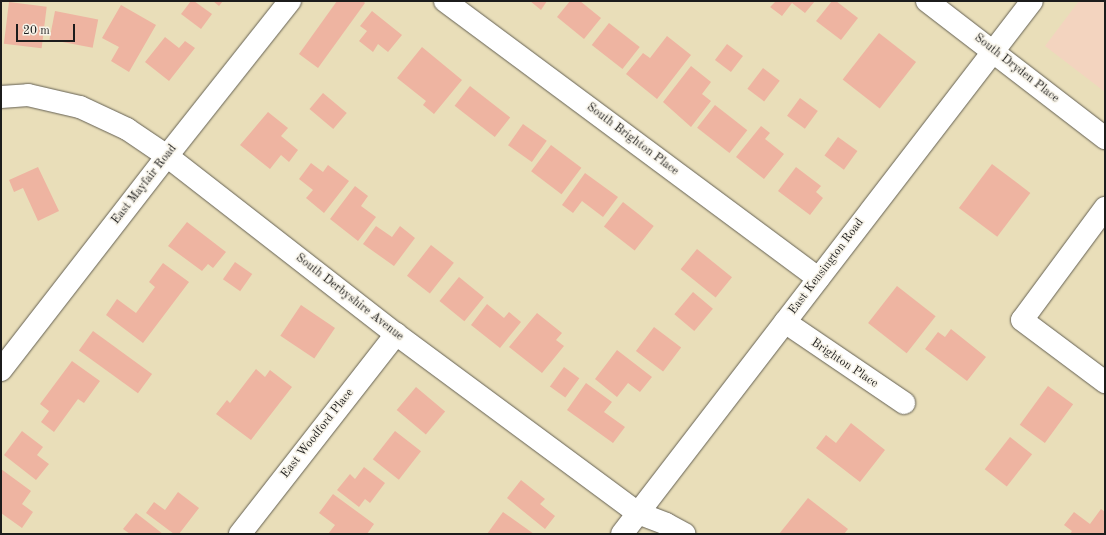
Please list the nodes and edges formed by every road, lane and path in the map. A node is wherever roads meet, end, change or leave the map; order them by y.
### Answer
1 (290, 1) edge
2 (445, 1) edge
3 (927, 1) edge
4 (1032, 1) edge
5 (993, 51) junction
6 (1, 97) edge
7 (1105, 138) edge
8 (167, 156) junction
9 (1105, 208) edge
10 (818, 278) junction
11 (785, 322) junction
12 (396, 334) junction
13 (1, 370) edge
14 (1105, 382) edge
15 (904, 403) dead end
16 (638, 513) junction
17 (240, 534) edge
18 (622, 534) edge
19 (685, 534) edge

1 - 8 street, East Mayfair Road
2 - 10 street, South Brighton Place
3 - 5 street, South Dryden Place
4 - 5 street, East Kensington Road
5 - 7 street, South Dryden Place
5 - 10 street, East Kensington Road
6 - 8 street, South Derbyshire Avenue
8 - 12 street, South Derbyshire Avenue
8 - 13 street, East Mayfair Road
9 - 14 street
10 - 11 street, East Kensington Road
11 - 15 street, Brighton Place
11 - 16 street, East Kensington Road
12 - 16 street, South Derbyshire Avenue
12 - 17 street, East Woodford Place
16 - 18 street, East Kensington Road
16 - 19 street, South Derbyshire Avenue

